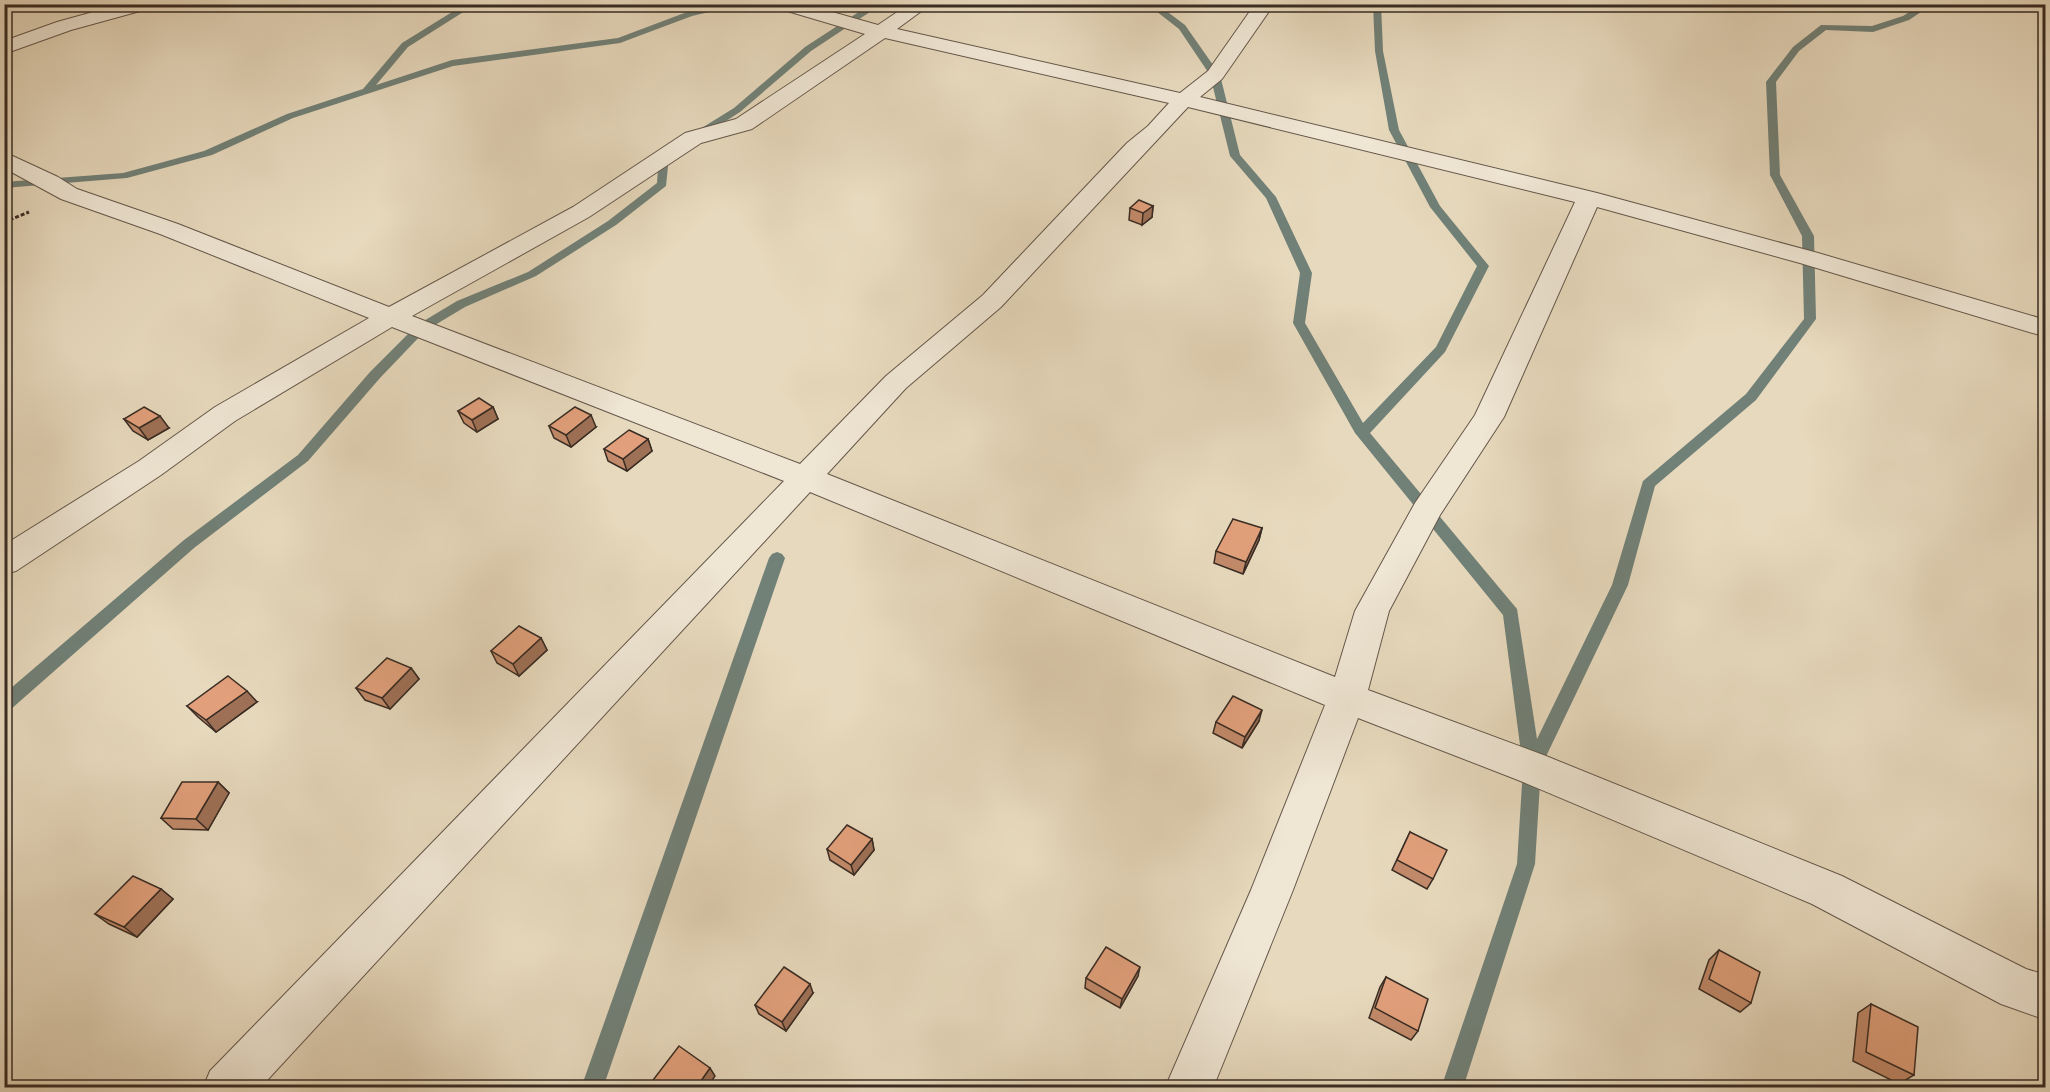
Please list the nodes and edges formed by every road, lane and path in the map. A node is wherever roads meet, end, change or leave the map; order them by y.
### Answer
1 (145, 4) edge
2 (783, 4) edge
3 (922, 4) edge
4 (1265, 4) edge
5 (880, 30) junction
6 (4, 48) edge
7 (1182, 101) junction
8 (4, 159) edge
9 (1589, 198) junction
10 (390, 317) junction
11 (2046, 329) edge
12 (804, 477) junction
13 (4, 562) edge
14 (1347, 698) junction
15 (2046, 998) edge
16 (227, 1088) edge
17 (1189, 1088) edge

1 - 6 street
2 - 5 street
3 - 5 street
4 - 7 street
5 - 7 street
5 - 10 street
7 - 9 street
7 - 12 street
8 - 10 street
9 - 11 street
9 - 14 street
10 - 12 street
10 - 13 street
12 - 14 street
12 - 16 street
14 - 15 street
14 - 17 street

